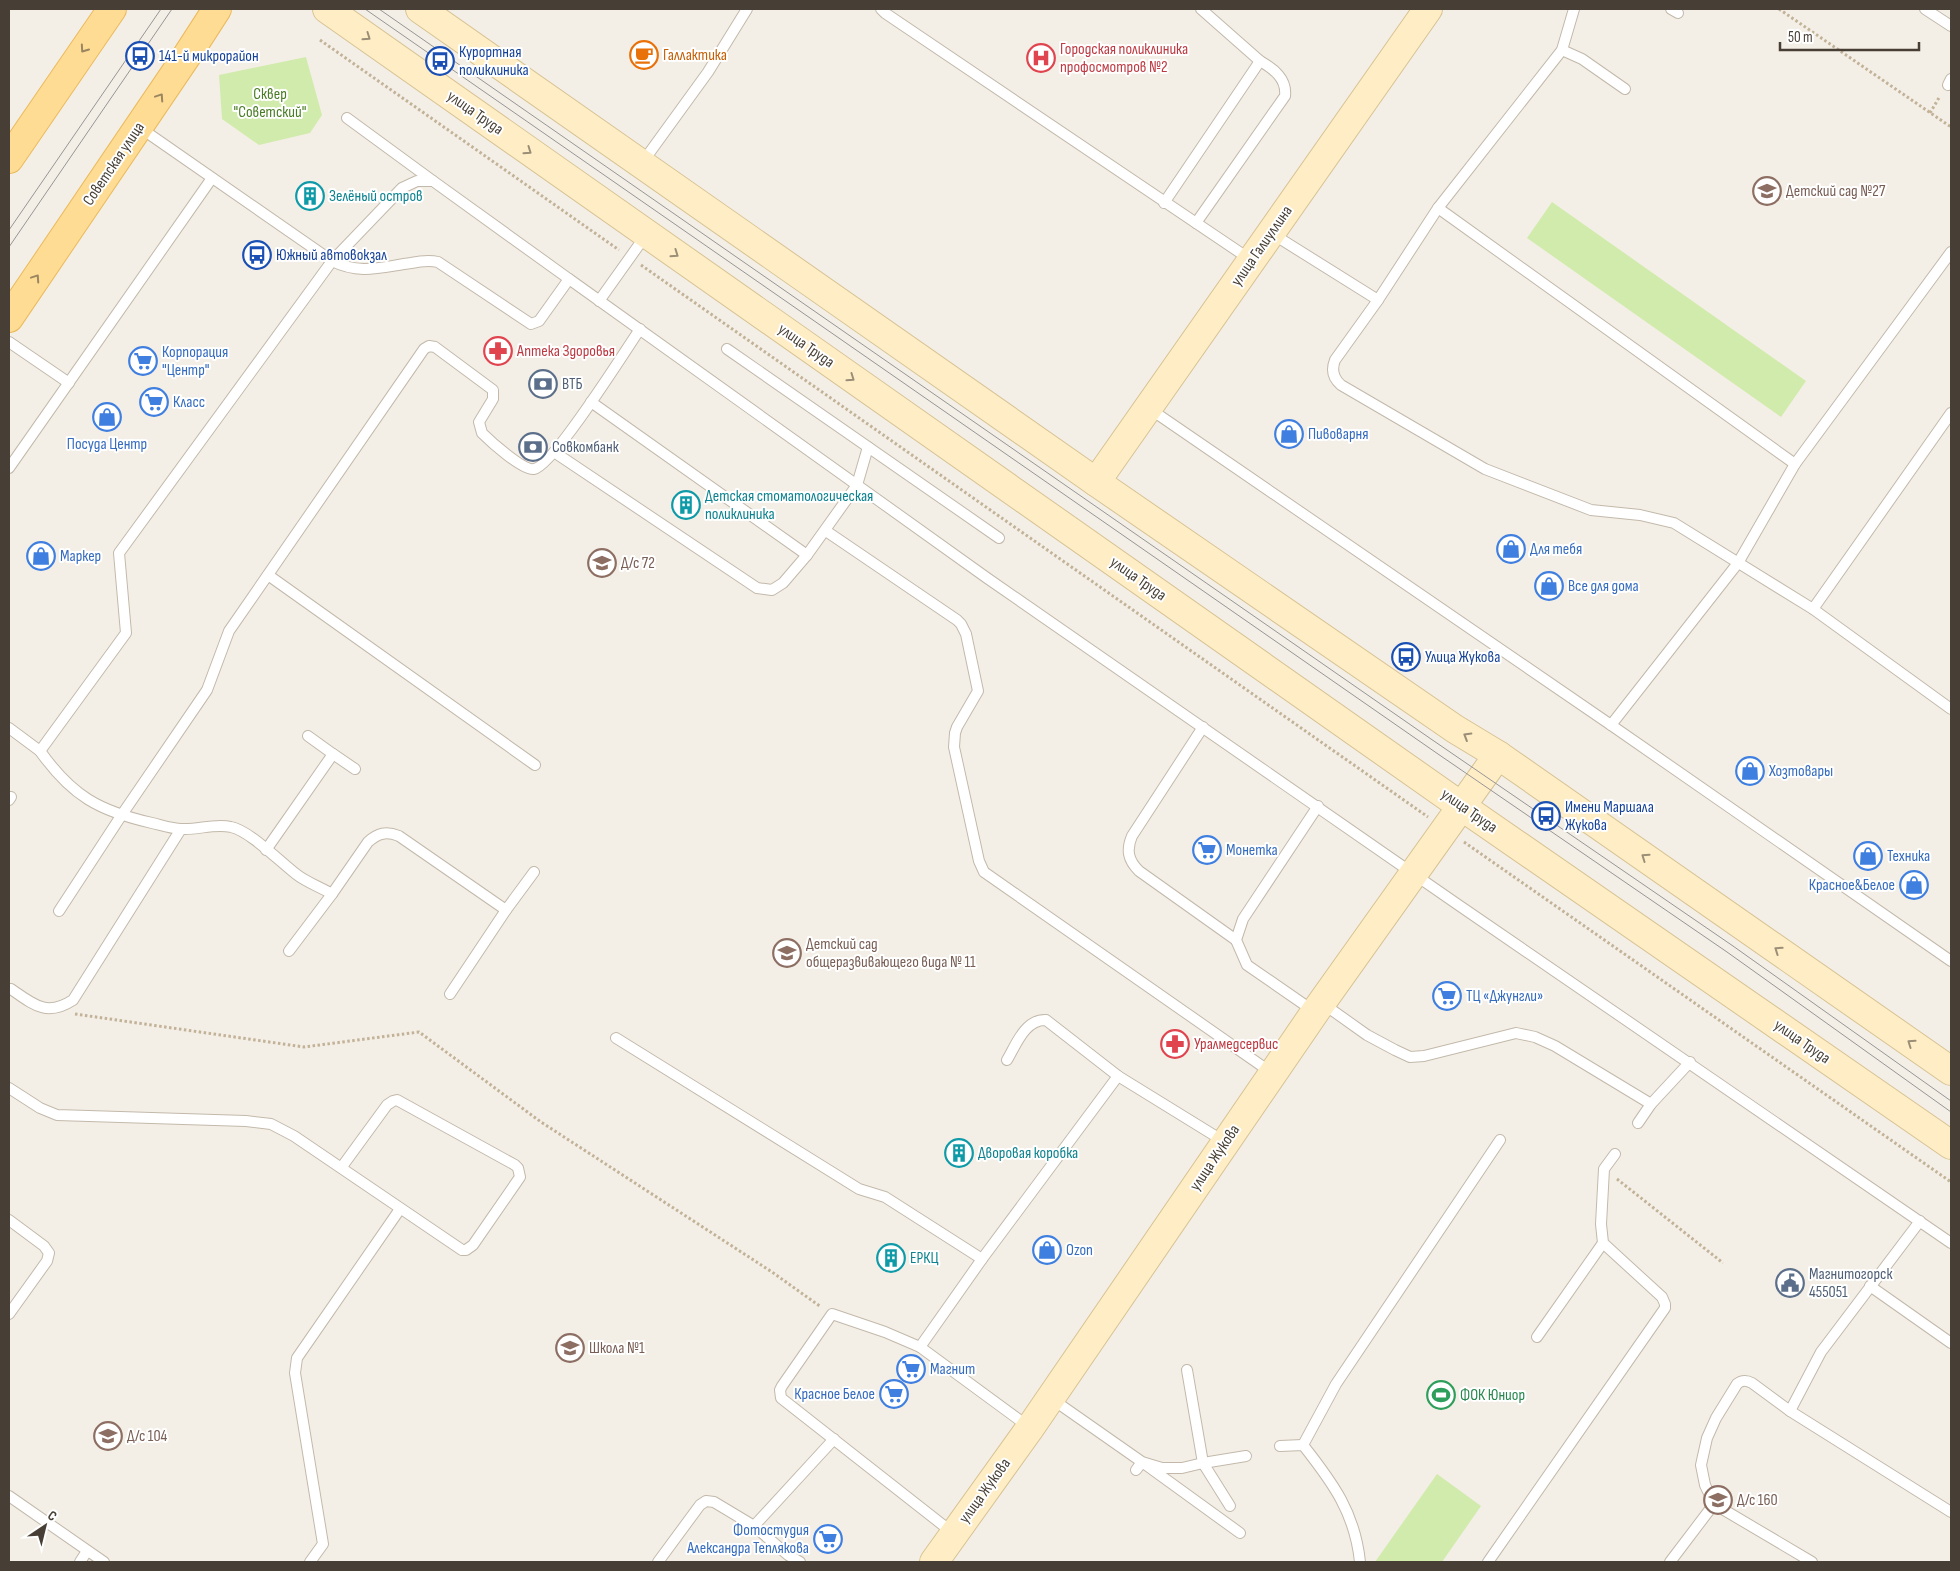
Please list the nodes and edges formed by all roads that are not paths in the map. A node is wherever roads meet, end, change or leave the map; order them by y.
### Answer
1 (112, 9) edge
2 (216, 9) edge
3 (327, 9) edge
4 (420, 9) edge
5 (747, 9) edge
6 (882, 9) edge
7 (1201, 9) edge
8 (1428, 9) edge
9 (1574, 9) edge
10 (1925, 9) edge
11 (1951, 26) edge
12 (1562, 50) junction
13 (1260, 60) junction
14 (1625, 89) dead end
15 (347, 118) dead end
16 (139, 127) junction
17 (9, 158) edge
18 (641, 164) junction
19 (212, 178) junction
20 (434, 181) junction
21 (1164, 202) junction
22 (1438, 208) junction
23 (1196, 223) junction
24 (646, 234) junction
25 (1271, 234) junction
26 (1951, 252) edge
27 (332, 261) junction
28 (1252, 261) junction
29 (569, 279) junction
30 (1378, 300) junction
31 (599, 301) junction
32 (9, 318) edge
33 (640, 329) junction
34 (9, 342) edge
35 (727, 349) dead end
36 (69, 383) junction
37 (591, 402) junction
38 (1149, 408) junction
39 (1951, 413) edge
40 (868, 447) junction
41 (554, 452) junction
42 (1794, 464) junction
43 (9, 468) edge
44 (1096, 482) junction
45 (857, 485) junction
46 (826, 531) junction
47 (999, 538) dead end
48 (807, 555) junction
49 (1738, 563) junction
50 (268, 575) junction
51 (1813, 609) junction
52 (1951, 709) edge
53 (1611, 725) junction
54 (1203, 727) junction
55 (9, 728) edge
56 (308, 736) dead end
57 (40, 751) junction
58 (333, 754) junction
59 (1498, 755) junction
60 (535, 765) dead end
61 (355, 769) dead end
62 (1318, 806) junction
63 (1461, 806) junction
64 (121, 816) junction
65 (181, 829) junction
66 (266, 850) junction
67 (534, 872) dead end
68 (1413, 873) junction
69 (332, 894) junction
70 (506, 910) junction
71 (59, 911) dead end
72 (1236, 940) junction
73 (288, 951) dead end
74 (1951, 961) edge
75 (11, 989) dead end
76 (450, 994) dead end
77 (1318, 1007) junction
78 (616, 1038) dead end
79 (1007, 1060) dead end
80 (1690, 1062) junction
81 (1951, 1071) edge
82 (1272, 1073) junction
83 (1118, 1076) junction
84 (9, 1088) edge
85 (1651, 1104) junction
86 (1638, 1123) dead end
87 (1500, 1140) dead end
88 (1226, 1143) junction
89 (1951, 1145) edge
90 (1615, 1154) dead end
91 (341, 1168) junction
92 (400, 1209) junction
93 (9, 1220) edge
94 (1920, 1221) junction
95 (1603, 1243) junction
96 (1951, 1243) edge
97 (982, 1258) junction
98 (1870, 1286) junction
99 (9, 1314) edge
100 (1537, 1337) dead end
101 (1951, 1343) edge
102 (920, 1347) junction
103 (1187, 1370) dead end
104 (1049, 1397) junction
105 (1790, 1411) junction
106 (1030, 1428) junction
107 (834, 1439) junction
108 (1280, 1446) dead end
109 (1304, 1446) junction
110 (1246, 1456) dead end
111 (1203, 1463) junction
112 (1139, 1466) junction
113 (9, 1496) edge
114 (1714, 1504) junction
115 (1230, 1506) dead end
116 (1951, 1512) edge
117 (754, 1526) junction
118 (1240, 1533) dead end
119 (954, 1534) junction
120 (87, 1551) junction
121 (785, 1558) edge
122 (938, 1561) edge
123 (80, 1562) edge
124 (104, 1562) edge
125 (310, 1562) edge
126 (658, 1562) edge
127 (800, 1562) edge
128 (1360, 1562) edge
129 (1488, 1562) edge
130 (1670, 1562) edge
131 (1812, 1562) edge

1 -> 17 main road
16 -> 2 main road, Советская улица
3 -> 24 main road, улица Труда
4 - 18 main road
5 - 18 lane
6 - 21 lane
7 - 13 lane
8 - 25 main road, улица Галиуллина
9 - 12 lane
10 - 11 lane
12 - 14 lane
12 - 22 lane
13 - 21 lane
13 - 23 lane
15 - 20 lane
16 - 19 lane
32 -> 16 main road, Советская улица
18 - 44 main road
19 - 27 lane
19 - 36 lane
20 - 27 lane
20 - 29 lane
21 - 23 lane
22 - 30 lane
22 - 42 lane
23 - 28 lane
24 - 31 lane
24 -> 63 main road, улица Труда
25 - 28 main road, улица Галиуллина
25 - 30 lane
26 - 42 lane
27 - 29 lane
27 - 57 lane
28 - 38 main road, улица Галиуллина
29 - 31 lane
30 - 49 lane
31 - 33 lane
33 - 37 lane
33 - 45 lane
34 - 36 lane
35 - 40 lane
36 - 43 lane
37 - 41 lane
37 - 48 lane
38 - 44 main road, улица Галиуллина
38 - 53 lane
39 - 51 lane
40 - 45 lane
40 - 47 lane
41 - 48 lane
41 - 50 lane
42 - 49 lane
59 -> 44 main road
45 - 46 lane
45 - 54 lane
46 - 48 lane
46 - 82 lane
49 - 51 lane
49 - 53 lane
50 - 60 lane
50 - 64 lane
51 - 52 lane
53 - 74 lane
54 - 62 lane
54 - 72 lane
55 - 57 lane
56 - 58 lane
57 - 64 lane
58 - 61 lane
58 - 66 lane
59 - 63 main road, улица Жукова
81 -> 59 main road
62 - 68 lane
62 - 72 lane
63 - 68 main road, улица Жукова
63 - 89 main road, улица Труда
64 - 65 lane
64 - 71 lane
65 - 66 lane
65 - 75 lane
66 - 69 lane
67 - 70 lane
68 - 77 main road, улица Жукова
68 - 80 lane
69 - 70 lane
69 - 73 lane
70 - 76 lane
72 - 77 lane
77 - 82 main road, улица Жукова
77 - 85 lane
78 - 97 lane
79 - 83 lane
80 - 85 lane
80 - 94 lane
82 - 88 main road, улица Жукова
83 - 88 lane
83 - 97 lane
84 - 91 lane
85 - 86 lane
87 - 109 lane
88 - 104 main road, улица Жукова
90 - 95 lane
91 - 92 lane
91 - 92 lane
92 - 125 lane
93 - 99 lane
94 - 96 lane
94 - 98 lane
95 - 100 lane
95 - 129 lane
97 - 102 lane
98 - 101 lane
98 - 105 lane
102 - 106 lane
102 - 107 lane
103 - 111 lane
104 - 106 main road, улица Жукова
104 - 112 lane
105 - 114 lane
105 - 116 lane
106 - 119 main road, улица Жукова
107 - 117 lane
107 - 119 lane
108 - 109 lane
109 - 128 lane
110 - 111 lane
111 - 112 lane
111 - 115 lane
112 - 118 lane
113 - 120 lane
114 - 130 lane
114 - 131 lane
117 - 121 lane
117 - 126 lane
119 - 122 main road, улица Жукова
120 - 123 lane
120 - 124 lane
121 - 127 lane

